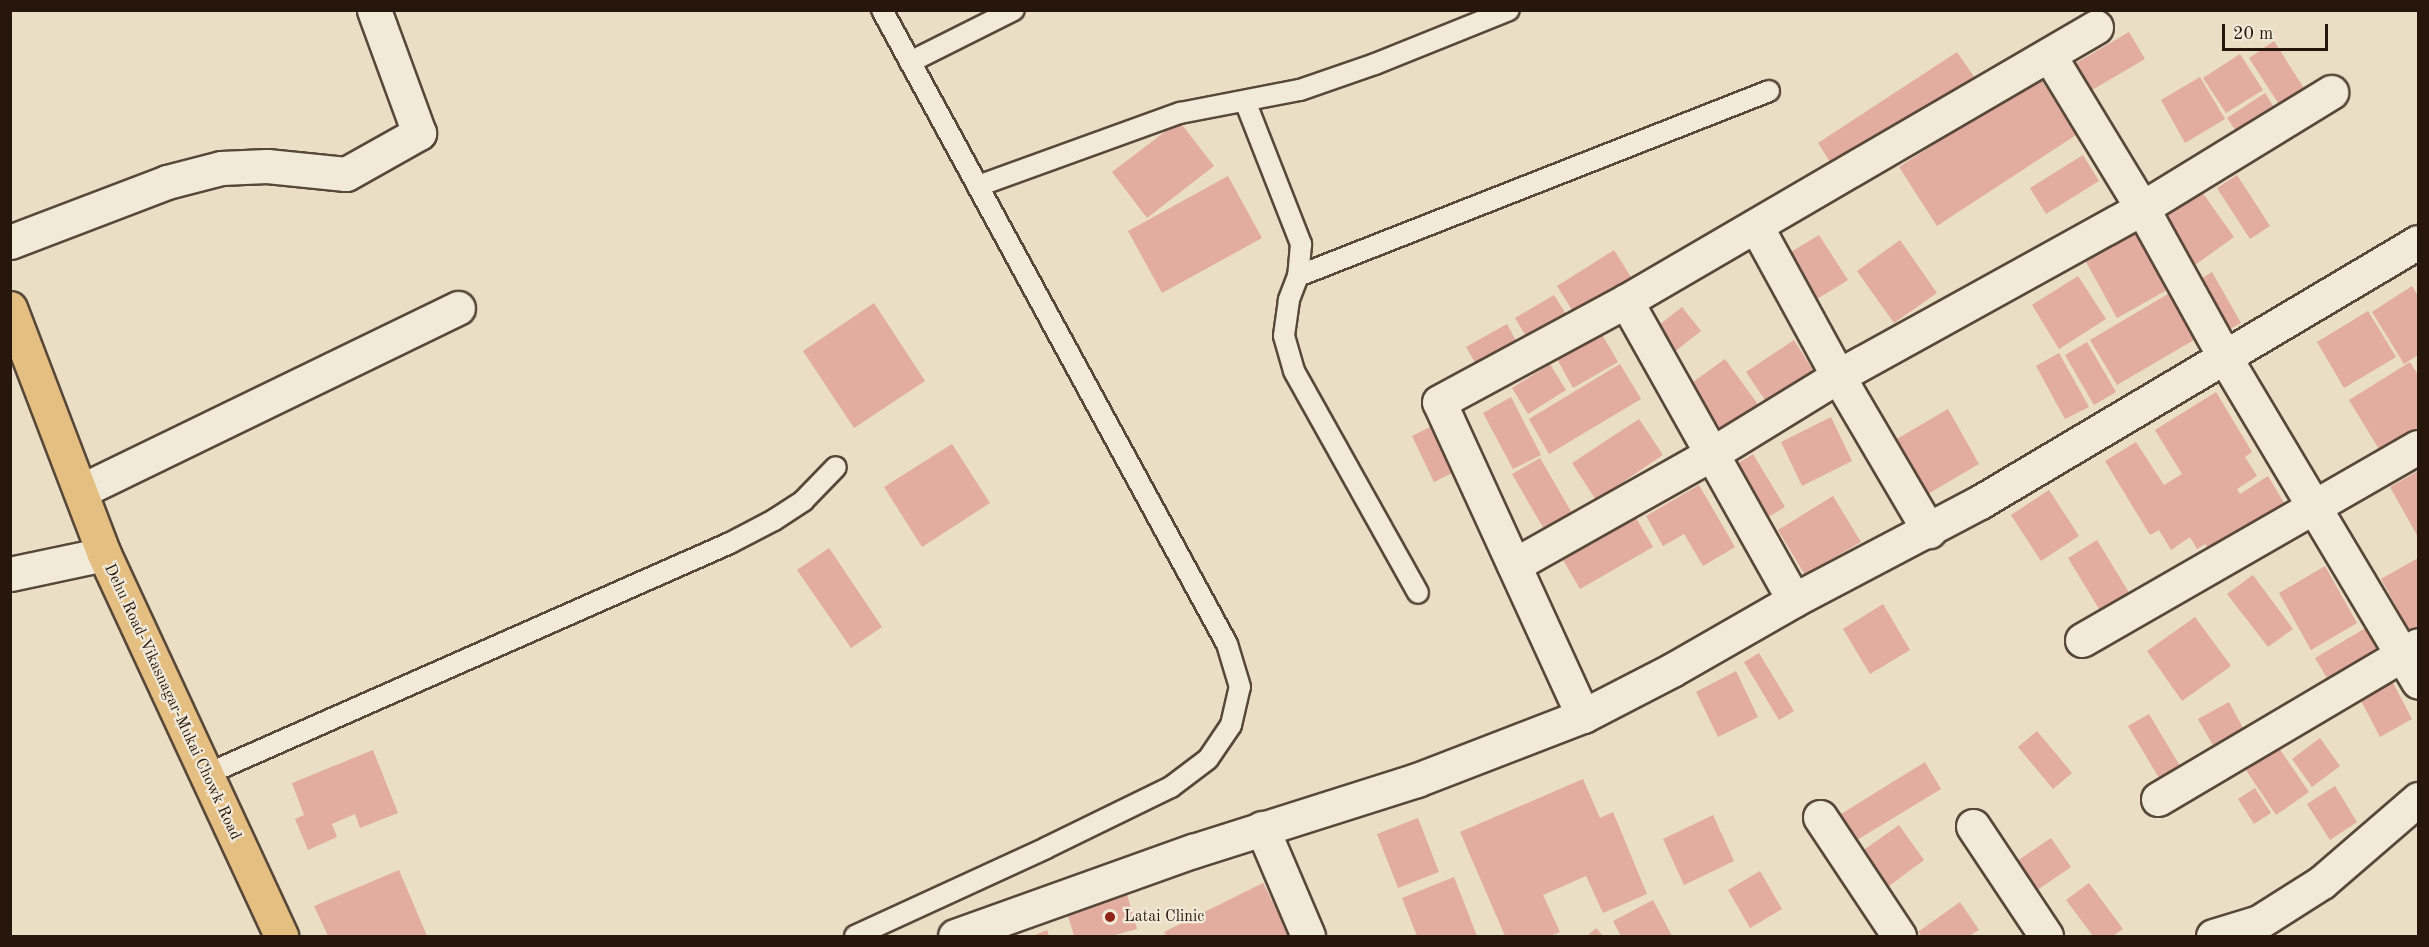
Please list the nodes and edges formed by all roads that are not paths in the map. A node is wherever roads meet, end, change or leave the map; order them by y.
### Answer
1 (374, 10) edge
2 (882, 10) edge
3 (1014, 10) edge
4 (1509, 10) edge
5 (2096, 27) dead end
6 (2049, 55) junction
7 (910, 62) junction
8 (1769, 91) dead end
9 (2331, 92) dead end
10 (1245, 101) junction
11 (978, 186) junction
12 (2142, 208) junction
13 (1756, 226) junction
14 (10, 242) edge
15 (2418, 242) edge
16 (1298, 276) junction
17 (1626, 301) junction
18 (10, 308) edge
19 (458, 308) dead end
20 (2224, 356) junction
21 (1838, 376) junction
22 (2418, 447) edge
23 (1713, 453) junction
24 (836, 466) dead end
25 (81, 491) junction
26 (2314, 507) junction
27 (1929, 531) junction
28 (104, 554) junction
29 (1514, 565) junction
30 (10, 574) edge
31 (1418, 593) dead end
32 (1794, 600) junction
33 (2082, 640) dead end
34 (2413, 660) edge
35 (1583, 716) junction
36 (205, 775) junction
37 (2158, 799) dead end
38 (2418, 799) edge
39 (1820, 817) dead end
40 (1973, 826) dead end
41 (1262, 828) junction
42 (281, 936) edge
43 (855, 936) edge
44 (955, 936) edge
45 (1308, 936) edge
46 (1899, 936) edge
47 (2046, 936) edge
48 (2213, 936) edge

1 - 14 street
2 - 7 lane
3 - 7 lane
4 - 10 lane
5 - 6 street
6 - 12 street
6 - 13 street
7 - 11 lane
8 - 16 lane
9 - 12 street
10 - 11 lane
10 - 16 lane
11 - 43 lane
12 - 20 street
12 - 21 street
13 - 17 street
13 - 21 street
15 - 20 street
16 - 31 lane
17 - 23 street
17 - 29 street
18 - 25 main road
19 - 25 street
20 - 26 street
20 - 27 street
21 - 23 street
21 - 27 street
22 - 26 street
23 - 29 street
23 - 32 street
24 - 36 lane
25 - 28 main road
26 - 33 street
26 - 34 street
27 - 32 street
28 - 30 street, Dehu Road-Vikasnagar-Mukai Chowk Road
28 - 36 main road, Dehu Road-Vikasnagar-Mukai Chowk Road
29 - 35 street
32 - 35 street
34 - 37 street
35 - 41 street
36 - 42 main road, Dehu Road-Vikasnagar-Mukai Chowk Road
38 - 48 street
39 - 46 street
40 - 47 street
41 - 44 street
41 - 45 street

